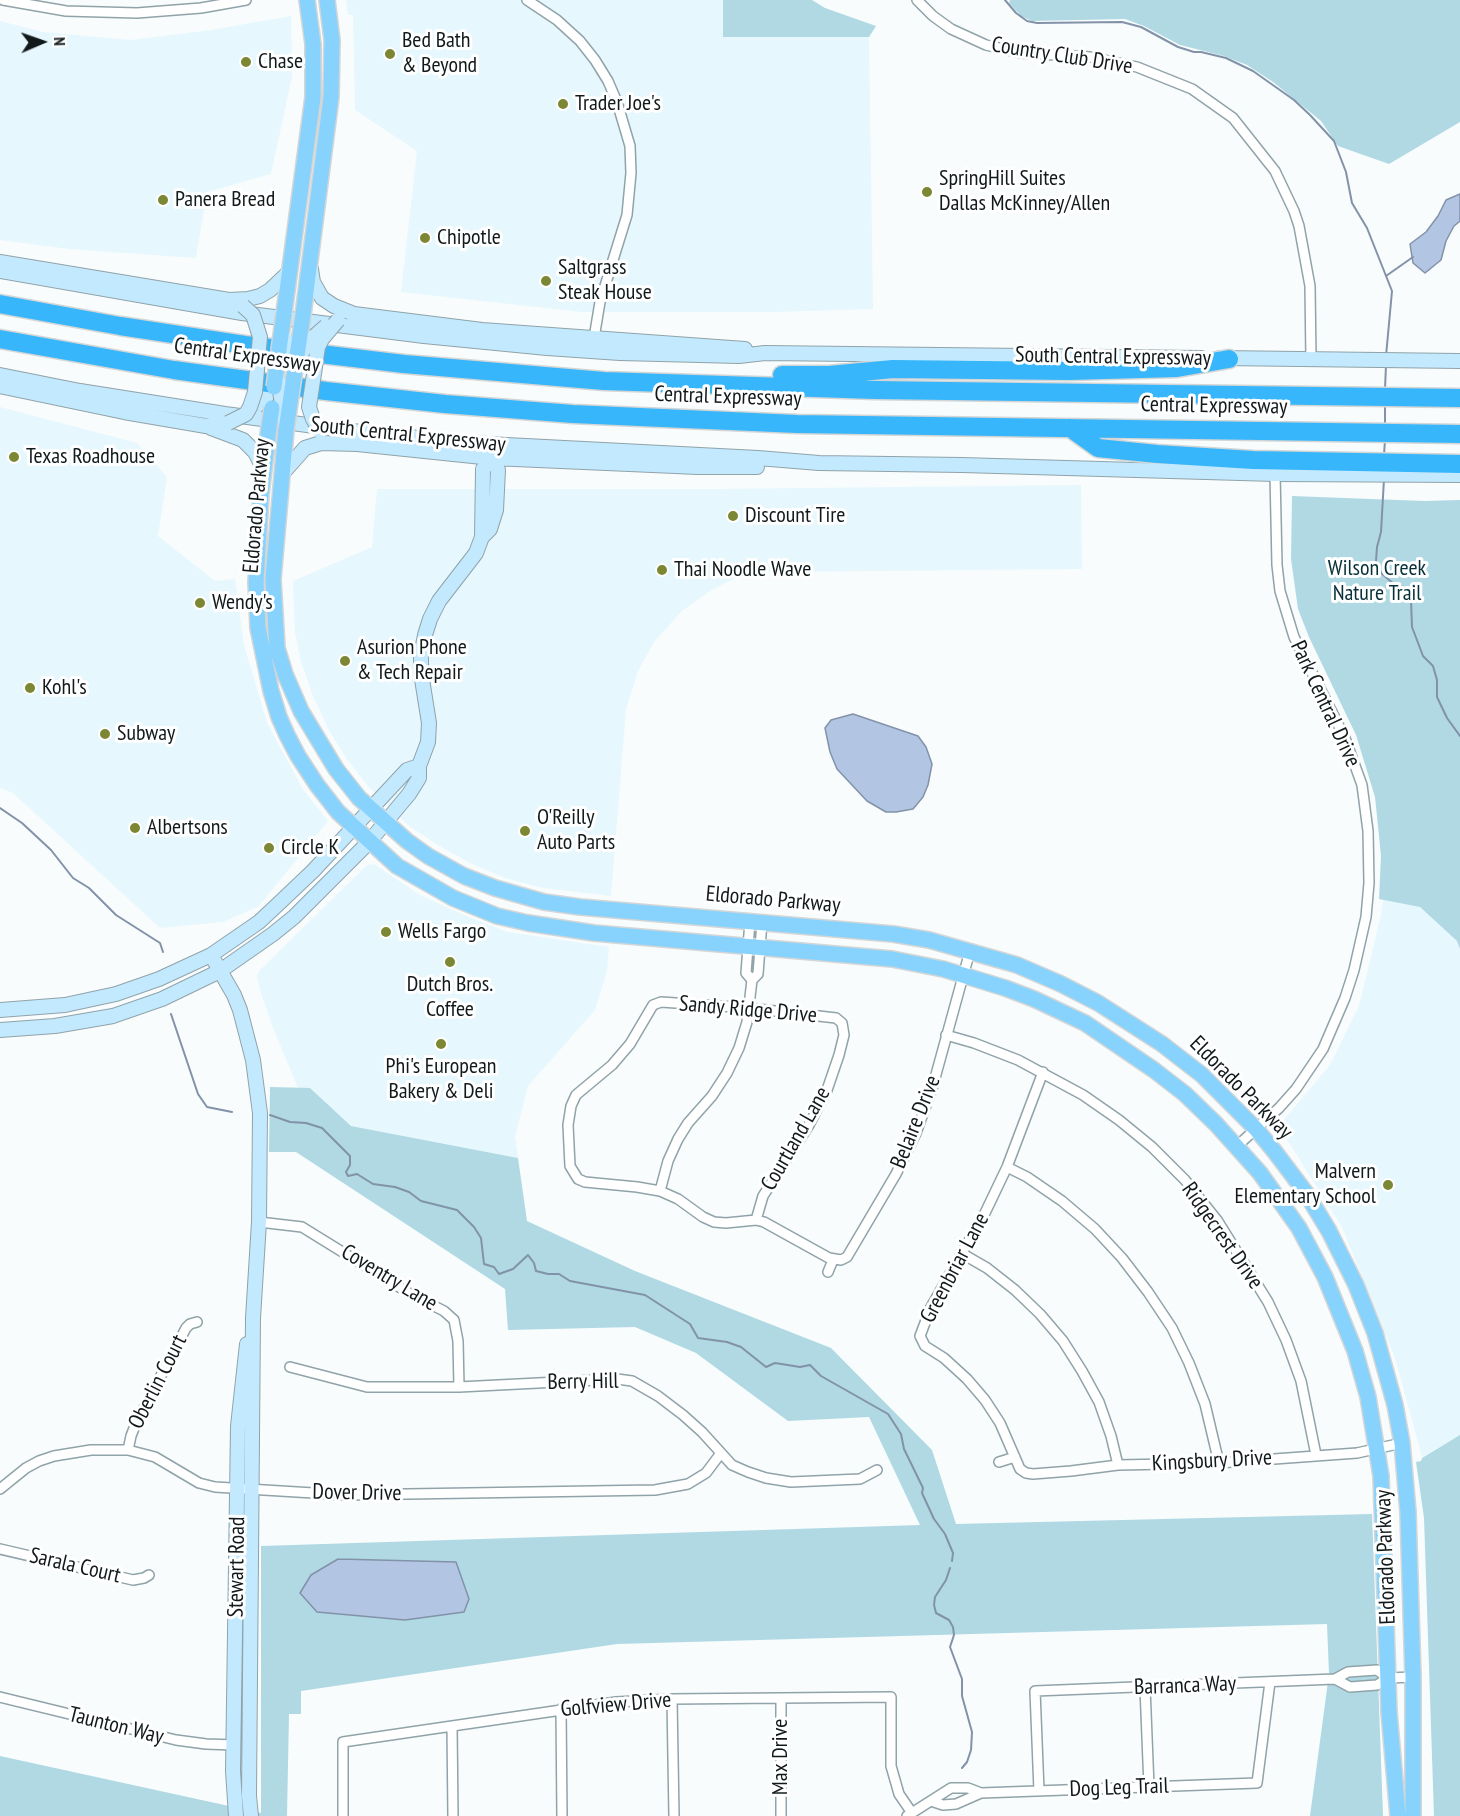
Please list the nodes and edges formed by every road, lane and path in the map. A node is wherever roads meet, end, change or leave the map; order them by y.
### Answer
1 (3, 0) edge
2 (246, 0) edge
3 (308, 0) edge
4 (327, 0) edge
5 (526, 0) edge
6 (917, 0) edge
7 (0, 262) edge
8 (310, 262) junction
9 (0, 271) edge
10 (290, 272) junction
11 (229, 300) junction
12 (0, 304) edge
13 (248, 311) junction
14 (354, 314) junction
15 (338, 320) junction
16 (594, 338) junction
17 (0, 339) edge
18 (765, 353) junction
19 (1229, 359) junction
20 (1311, 360) junction
21 (1460, 361) edge
22 (0, 375) edge
23 (284, 379) junction
24 (652, 383) junction
25 (0, 386) edge
26 (1460, 398) edge
27 (246, 414) junction
28 (206, 426) junction
29 (1070, 428) junction
30 (323, 433) junction
31 (1460, 434) edge
32 (357, 444) junction
33 (492, 458) junction
34 (819, 463) junction
35 (1460, 464) edge
36 (263, 468) junction
37 (1361, 469) junction
38 (1400, 470) junction
39 (282, 474) junction
40 (1275, 474) junction
41 (1460, 475) edge
42 (256, 553) junction
43 (275, 626) junction
44 (258, 628) junction
45 (314, 734) junction
46 (419, 766) junction
47 (371, 810) junction
48 (384, 822) junction
49 (354, 827) junction
50 (369, 842) junction
51 (288, 895) junction
52 (580, 907) junction
53 (596, 908) junction
54 (300, 910) junction
55 (497, 915) junction
56 (756, 922) junction
57 (594, 933) junction
58 (754, 946) junction
59 (970, 951) junction
60 (211, 955) junction
61 (220, 971) junction
62 (962, 974) junction
63 (1098, 1003) junction
64 (749, 1008) junction
65 (0, 1010) edge
66 (842, 1023) joint
67 (1085, 1023) junction
68 (0, 1030) edge
69 (946, 1035) junction
70 (1043, 1072) junction
71 (1256, 1129) junction
72 (1237, 1146) junction
73 (1007, 1167) junction
74 (660, 1191) junction
75 (756, 1220) junction
76 (259, 1222) junction
77 (961, 1253) junction
78 (833, 1260) junction
79 (828, 1272) dead end
80 (197, 1322) dead end
81 (290, 1367) dead end
82 (459, 1387) junction
83 (1402, 1443) junction
84 (128, 1450) junction
85 (1378, 1450) junction
86 (721, 1454) junction
87 (1316, 1455) junction
88 (1015, 1457) junction
89 (999, 1462) dead end
90 (1219, 1463) junction
91 (1118, 1465) junction
92 (877, 1470) dead end
93 (1023, 1472) joint
94 (245, 1488) junction
95 (0, 1489) edge
96 (0, 1549) edge
97 (149, 1575) dead end
98 (1413, 1677) junction
99 (1388, 1678) junction
100 (1335, 1679) junction
101 (1270, 1682) junction
102 (1145, 1687) junction
103 (0, 1697) edge
104 (672, 1699) junction
105 (781, 1699) junction
106 (561, 1709) junction
107 (452, 1726) junction
108 (234, 1745) junction
109 (1149, 1787) junction
110 (1039, 1791) junction
111 (981, 1794) junction
112 (931, 1801) junction
113 (909, 1815) edge
114 (236, 1816) edge
115 (251, 1816) edge
116 (343, 1816) edge
117 (453, 1816) edge
118 (562, 1816) edge
119 (674, 1816) edge
120 (782, 1816) edge
121 (1398, 1816) edge
122 (1413, 1816) edge

1 - 2 street
3 - 10 main road, Eldorado Parkway
4 - 8 main road, Eldorado Parkway
5 - 16 street
6 - 20 street, Country Club Drive
7 - 11 main road
8 - 14 main road
8 - 23 main road, Eldorado Parkway, bridge
9 - 18 main road, South Central Expressway
10 - 11 main road
10 - 23 main road, Eldorado Parkway, bridge
11 - 13 main road
12 - 24 highway, Central Expressway
13 - 23 main road, bridge
13 - 27 main road, bridge
14 - 15 main road
14 - 16 main road, South Central Expressway
15 - 23 main road, bridge
15 - 30 main road, bridge
16 - 18 main road, South Central Expressway
17 - 29 highway, Central Expressway
18 - 19 main road, South Central Expressway
19 - 20 main road, South Central Expressway
19 - 24 highway
20 - 21 main road, South Central Expressway
22 - 34 main road, South Central Expressway
23 - 27 main road, bridge
23 - 30 main road, bridge
23 - 36 main road, Eldorado Parkway, bridge
23 - 39 main road, Eldorado Parkway, bridge
24 - 26 highway, Central Expressway
25 - 28 main road
27 - 28 main road, bridge
28 - 36 main road
29 - 31 highway, Central Expressway
29 - 37 highway
30 - 32 main road
32 - 33 main road, South Central Expressway
32 - 39 main road
33 - 34 main road, South Central Expressway
33 - 46 main road
34 - 40 main road, South Central Expressway
35 - 38 highway
36 - 42 main road, Eldorado Parkway
37 - 38 highway
37 - 40 main road, South Central Expressway
38 - 41 main road
39 - 43 main road, Eldorado Parkway
40 - 71 street, Park Central Drive
42 - 43 main road
42 - 44 main road, Eldorado Parkway
43 - 45 main road, Eldorado Parkway
44 - 45 main road
44 - 49 main road, Eldorado Parkway
45 - 47 main road, Eldorado Parkway
46 - 47 main road
46 - 48 main road
47 - 48 main road, Eldorado Parkway
47 - 49 main road
48 - 50 main road
48 - 52 main road, Eldorado Parkway
49 - 50 main road, Eldorado Parkway
49 - 51 main road
50 - 54 main road
50 - 55 main road, Eldorado Parkway
51 - 54 main road
51 - 60 main road
52 - 53 main road, Eldorado Parkway
52 - 55 main road
53 - 56 main road, Eldorado Parkway
53 - 57 main road
54 - 61 main road
55 - 57 main road, Eldorado Parkway
56 - 58 street
56 - 59 main road, Eldorado Parkway
57 - 58 main road, Eldorado Parkway
58 - 62 main road, Eldorado Parkway
58 - 64 street
59 - 62 street, Belaire Drive
59 - 63 main road, Eldorado Parkway
60 - 61 main road, Stewart Road
60 - 65 main road
61 - 68 main road
61 - 76 main road, Stewart Road
62 - 67 main road, Eldorado Parkway
62 - 69 street, Belaire Drive
63 - 67 main road
63 - 71 main road, Eldorado Parkway
64 - 66 street, Sandy Ridge Drive
64 - 74 street
64 - 74 street, Sandy Ridge Drive
66 - 75 street, Courtland Lane
67 - 72 main road, Eldorado Parkway
69 - 70 street, Ridgecrest Drive
69 - 78 street, Belaire Drive
70 - 73 street, Greenbriar Lane
70 - 87 street, Ridgecrest Drive
71 - 72 street, Park Central Drive
71 - 83 main road, Eldorado Parkway
72 - 85 main road, Eldorado Parkway
73 - 77 street, Greenbriar Lane
73 - 90 street
74 - 75 street
75 - 78 street
76 - 82 street, Coventry Lane
76 - 94 main road, Stewart Road
77 - 88 street, Greenbriar Lane
77 - 91 street
78 - 79 street
80 - 84 street, Oberlin Court
81 - 82 street, Berry Hill
82 - 86 street, Berry Hill
83 - 85 street, Kingsbury Drive
83 - 98 main road, Eldorado Parkway
84 - 94 street, Dover Drive
84 - 95 street, Dover Drive
85 - 87 street, Kingsbury Drive
85 - 99 main road, Eldorado Parkway
86 - 92 street, Berry Hill
86 - 94 street, Dover Drive
87 - 90 street, Kingsbury Drive
88 - 89 street
88 - 93 street, Greenbriar Lane
90 - 91 street, Kingsbury Drive
91 - 93 street, Kingsbury Drive
94 - 108 main road, Stewart Road
94 - 115 main road, Stewart Road
96 - 97 street, Sarala Court
98 - 99 street, Barranca Way
98 - 122 main road, Eldorado Parkway
99 - 100 street, Barranca Way
99 - 100 street, Barranca Way
99 - 121 main road, Eldorado Parkway
100 - 101 street, Barranca Way
101 - 102 street, Barranca Way
101 - 109 street, Dog Leg Trail
102 - 109 street
102 - 110 street, Barranca Way
103 - 108 street, Taunton Way
104 - 105 street, Golfview Drive
104 - 106 street, Golfview Drive
104 - 119 street
105 - 113 street, Golfview Drive
105 - 120 street, Max Drive
106 - 107 street, Golfview Drive
106 - 118 street
107 - 116 street, Golfview Drive
107 - 117 street
108 - 114 main road, Stewart Road
109 - 110 street, Dog Leg Trail
110 - 111 street, Dog Leg Trail
111 - 112 street, Dog Leg Trail
111 - 112 street, Dog Leg Trail
112 - 113 street, Dog Leg Trail

